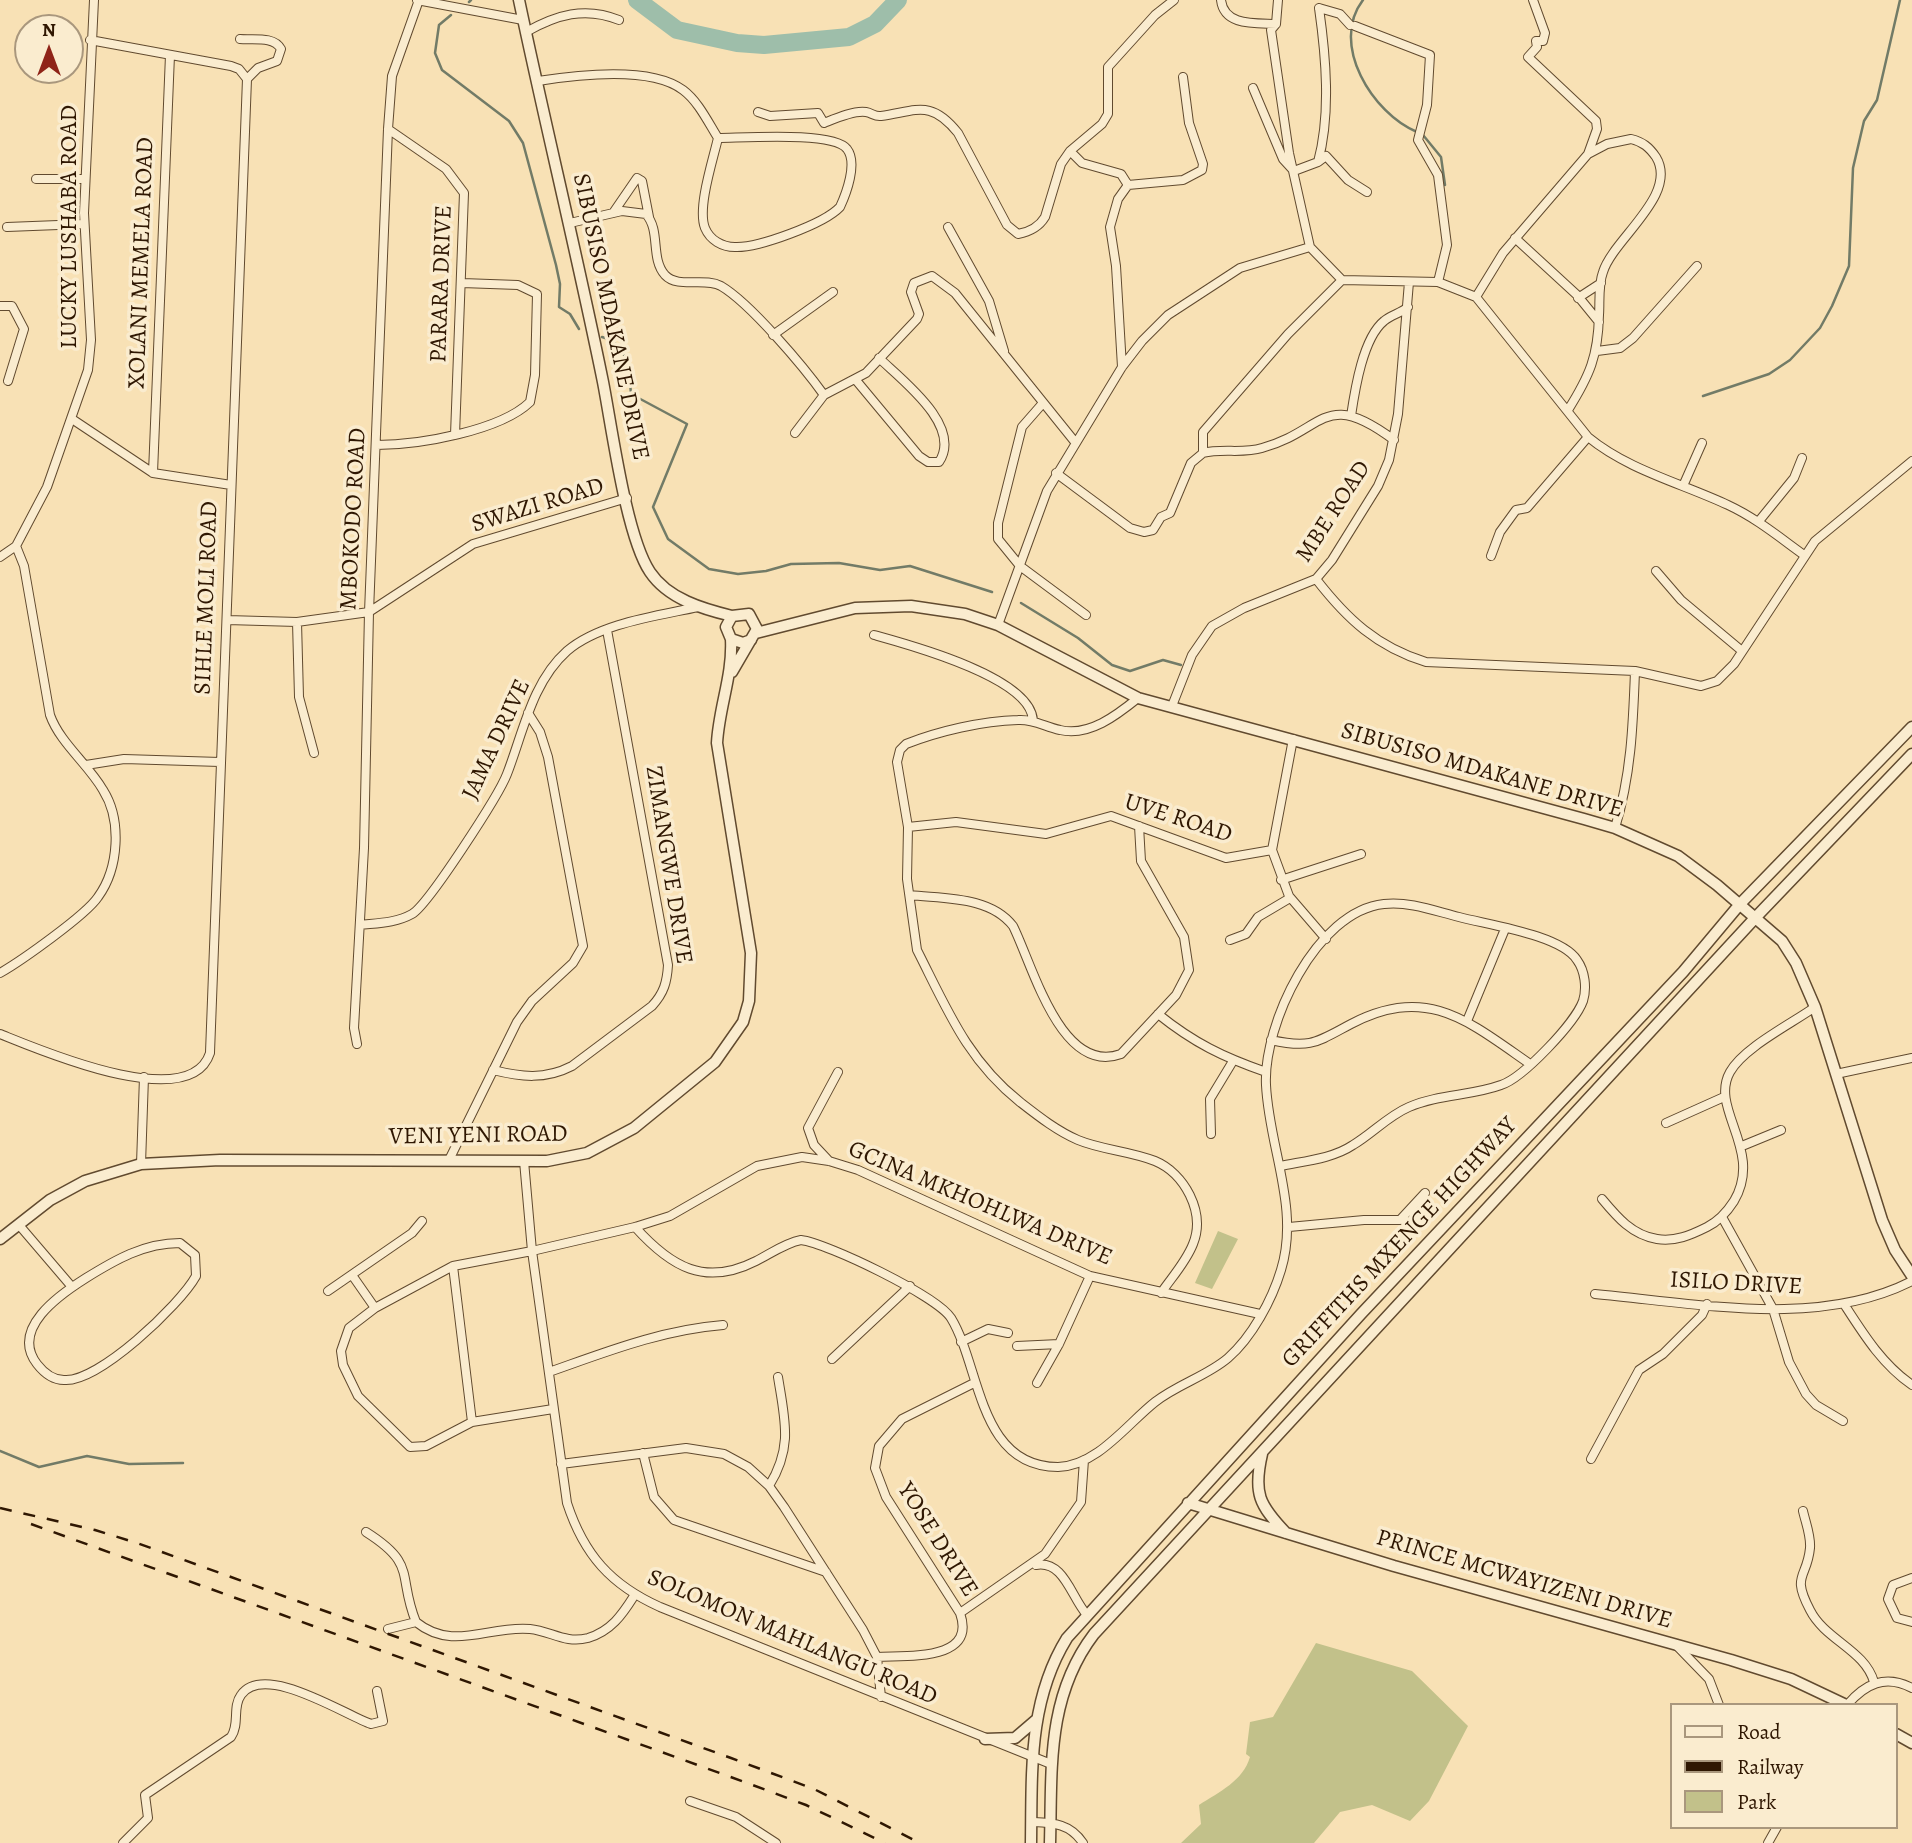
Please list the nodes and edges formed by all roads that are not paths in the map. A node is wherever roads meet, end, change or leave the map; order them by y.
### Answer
1 (94, 0) edge
2 (418, 0) edge
3 (519, 0) edge
4 (1174, 0) edge
5 (1220, 0) edge
6 (1278, 0) edge
7 (1533, 0) edge
8 (618, 20) dead end
9 (1276, 24) junction
10 (525, 26) junction
11 (240, 39) dead end
12 (90, 40) junction
13 (170, 55) junction
14 (1183, 77) dead end
15 (247, 79) junction
16 (538, 81) junction
17 (1253, 88) dead end
18 (758, 113) dead end
19 (388, 129) junction
20 (718, 138) junction
21 (1070, 151) junction
22 (1588, 154) junction
23 (1318, 162) junction
24 (1294, 171) junction
25 (36, 179) dead end
26 (85, 179) junction
27 (1128, 185) junction
28 (1367, 192) dead end
29 (613, 213) junction
30 (649, 218) junction
31 (570, 223) junction
32 (84, 224) junction
33 (7, 227) dead end
34 (948, 227) dead end
35 (1516, 238) junction
36 (1310, 247) junction
37 (1697, 266) dead end
38 (1342, 281) junction
39 (1409, 282) junction
40 (1438, 282) junction
41 (462, 283) junction
42 (1601, 283) junction
43 (834, 292) dead end
44 (1476, 297) junction
45 (1578, 298) junction
46 (0, 306) edge
47 (1408, 307) junction
48 (1599, 322) junction
49 (773, 335) junction
50 (1597, 351) junction
51 (1004, 353) junction
52 (879, 358) junction
53 (1122, 367) junction
54 (855, 379) junction
55 (8, 381) dead end
56 (824, 395) junction
57 (1043, 403) junction
58 (1568, 410) junction
59 (1351, 416) junction
60 (72, 419) junction
61 (795, 433) dead end
62 (455, 435) junction
63 (1588, 437) junction
64 (1394, 440) junction
65 (1075, 442) junction
66 (1702, 443) dead end
67 (377, 445) junction
68 (1203, 453) junction
69 (1802, 458) dead end
70 (1912, 461) edge
71 (153, 473) junction
72 (1056, 473) junction
73 (230, 485) junction
74 (1683, 486) junction
75 (627, 498) junction
76 (1759, 521) junction
77 (16, 546) junction
78 (1804, 555) junction
79 (0, 556) edge
80 (1491, 556) dead end
81 (1020, 566) junction
82 (1656, 571) dead end
83 (1316, 579) junction
84 (703, 608) junction
85 (369, 612) junction
86 (1086, 615) dead end
87 (732, 616) junction
88 (803, 619) junction
89 (227, 620) junction
90 (755, 620) junction
91 (297, 622) junction
92 (998, 625) junction
93 (726, 627) junction
94 (607, 630) junction
95 (874, 635) dead end
96 (754, 636) junction
97 (731, 639) junction
98 (1742, 651) junction
99 (1635, 671) junction
100 (731, 674) junction
101 (1138, 698) junction
102 (1172, 706) junction
103 (528, 713) junction
104 (1033, 720) junction
105 (1912, 727) edge
106 (1293, 739) junction
107 (314, 753) dead end
108 (1912, 754) edge
109 (220, 762) junction
110 (86, 765) junction
111 (1139, 826) junction
112 (908, 827) junction
113 (1615, 828) junction
114 (1272, 850) junction
115 (1361, 854) dead end
116 (1281, 880) junction
117 (910, 895) junction
118 (1290, 898) junction
119 (1740, 904) junction
120 (1756, 917) junction
121 (360, 925) junction
122 (1505, 929) junction
123 (1326, 939) junction
124 (1230, 940) dead end
125 (0, 973) edge
126 (1815, 1007) junction
127 (1158, 1014) junction
128 (1467, 1021) junction
129 (0, 1034) edge
130 (1271, 1040) junction
131 (357, 1044) dead end
132 (1912, 1058) edge
133 (1233, 1060) junction
134 (1530, 1064) junction
135 (493, 1070) junction
136 (838, 1072) dead end
137 (1266, 1072) junction
138 (1836, 1074) junction
139 (144, 1077) junction
140 (1724, 1097) junction
141 (1666, 1123) dead end
142 (1781, 1130) dead end
143 (1211, 1134) dead end
144 (1742, 1146) junction
145 (449, 1160) junction
146 (829, 1160) junction
147 (524, 1161) junction
148 (141, 1164) junction
149 (1280, 1166) junction
150 (1425, 1193) dead end
151 (1602, 1199) dead end
152 (1722, 1217) junction
153 (422, 1221) dead end
154 (19, 1225) junction
155 (635, 1227) junction
156 (1289, 1227) junction
157 (0, 1239) edge
158 (533, 1251) junction
159 (453, 1266) junction
160 (352, 1275) junction
161 (1090, 1276) junction
162 (1912, 1279) edge
163 (909, 1286) junction
164 (72, 1287) junction
165 (328, 1291) dead end
166 (1161, 1293) junction
167 (1595, 1294) dead end
168 (1707, 1304) junction
169 (1844, 1304) junction
170 (375, 1308) junction
171 (1773, 1309) junction
172 (1260, 1314) junction
173 (723, 1325) dead end
174 (1008, 1333) dead end
175 (961, 1342) junction
176 (1059, 1344) junction
177 (1017, 1346) dead end
178 (832, 1359) dead end
179 (549, 1372) junction
180 (778, 1377) dead end
181 (974, 1383) junction
182 (1037, 1383) dead end
183 (1912, 1385) edge
184 (553, 1409) junction
185 (1843, 1421) dead end
186 (471, 1422) junction
187 (643, 1452) junction
188 (1263, 1452) junction
189 (1591, 1459) dead end
190 (1084, 1460) junction
191 (561, 1464) junction
192 (769, 1486) junction
193 (1188, 1503) junction
194 (1208, 1511) junction
195 (1803, 1511) dead end
196 (366, 1532) dead end
197 (1287, 1534) junction
198 (1034, 1565) junction
199 (826, 1572) junction
200 (1912, 1578) edge
201 (635, 1596) junction
202 (960, 1613) junction
203 (1087, 1615) junction
204 (416, 1622) junction
205 (1912, 1622) edge
206 (388, 1629) dead end
207 (1675, 1644) junction
208 (877, 1657) junction
209 (1874, 1682) junction
210 (1912, 1688) edge
211 (377, 1691) dead end
212 (881, 1698) junction
213 (1718, 1703) edge
214 (1843, 1703) edge
215 (1849, 1703) edge
216 (1036, 1720) junction
217 (985, 1739) junction
218 (1032, 1757) junction
219 (1051, 1764) junction
220 (690, 1801) dead end
221 (1031, 1822) junction
222 (1051, 1823) junction
223 (123, 1843) edge
224 (776, 1843) edge
225 (1031, 1843) edge
226 (1050, 1843) edge
227 (1083, 1843) edge

1 - 12 street, LUCKY LUSHABA ROAD
2 - 10 street
2 - 19 street, MBOKODO ROAD
3 - 10 street, SIBUSISO MDAKANE DRIVE
4 - 21 street
5 - 9 street
6 - 9 street
7 - 22 street
8 - 10 street
9 - 24 street
10 - 16 street, SIBUSISO MDAKANE DRIVE
11 - 15 street
12 - 13 street
12 - 26 street, LUCKY LUSHABA ROAD
13 - 15 street
13 - 71 street, XOLANI MEMELA ROAD
14 - 27 street
15 - 73 street, SIHLE MOLI ROAD
16 - 20 street
16 - 31 street, SIBUSISO MDAKANE DRIVE
17 - 24 street
18 - 21 street
19 - 41 street, PARARA DRIVE
19 - 67 street, MBOKODO ROAD
20 - 20 street
21 - 27 street
22 - 35 street
22 - 42 street
23 - 24 street
23 - 28 street
23 - 40 street
24 - 36 street
25 - 26 street
26 - 32 street, LUCKY LUSHABA ROAD
27 - 53 street
29 - 30 street
29 - 30 street
29 - 31 street
30 - 49 street
31 - 75 street, SIBUSISO MDAKANE DRIVE
32 - 33 street
32 - 60 street, LUCKY LUSHABA ROAD
34 - 51 street
35 - 44 street
35 - 45 street
36 - 38 street
36 - 53 street
37 - 50 street
38 - 39 street
38 - 68 street
39 - 40 street
39 - 47 street
40 - 44 street
41 - 62 street, PARARA DRIVE
41 - 62 street
42 - 45 street
42 - 48 street
43 - 49 street
44 - 58 street
45 - 48 street
46 - 55 street
47 - 59 street
47 - 64 street
48 - 50 street
49 - 56 street
50 - 58 street
51 - 52 street
51 - 57 street
52 - 54 street
52 - 54 street
53 - 65 street
54 - 56 street
56 - 61 street
57 - 65 street
57 - 81 street
58 - 63 street
59 - 64 street, MBE ROAD
59 - 68 street
60 - 71 street
60 - 77 street, LUCKY LUSHABA ROAD
62 - 67 street
63 - 74 street
63 - 80 street
64 - 83 street, MBE ROAD
65 - 72 street
66 - 74 street
67 - 85 street, MBOKODO ROAD
68 - 72 street
69 - 76 street
70 - 78 street
71 - 73 street
72 - 81 street
73 - 89 street, SIHLE MOLI ROAD
74 - 76 street
75 - 84 street, SIBUSISO MDAKANE DRIVE
75 - 85 street, SWAZI ROAD
76 - 78 street
77 - 79 street
77 - 110 street
78 - 98 street
81 - 86 street
81 - 92 street
82 - 98 street
83 - 99 street
83 - 102 street, MBE ROAD
84 - 87 street, SIBUSISO MDAKANE DRIVE
84 - 93 street, SIBUSISO MDAKANE DRIVE
84 - 94 street, JAMA DRIVE
85 - 91 street, SWAZI ROAD
85 - 121 street, MBOKODO ROAD
87 - 90 street
87 - 93 street
88 - 90 street, SIBUSISO MDAKANE DRIVE
88 - 92 street, SIBUSISO MDAKANE DRIVE
88 - 96 street, SIBUSISO MDAKANE DRIVE
89 - 91 street, SWAZI ROAD
89 - 109 street, SIHLE MOLI ROAD
90 - 96 street
91 - 107 street
92 - 101 street, SIBUSISO MDAKANE DRIVE
93 - 97 street, VENI YENI ROAD
94 - 103 street, JAMA DRIVE
94 - 135 street, ZIMANGWE DRIVE
95 - 104 street
96 - 97 street
96 - 100 street, VENI YENI ROAD
97 - 100 street, VENI YENI ROAD
98 - 99 street
99 - 113 street
100 - 147 street, VENI YENI ROAD
101 - 102 street, SIBUSISO MDAKANE DRIVE
101 - 104 street
102 - 106 street, SIBUSISO MDAKANE DRIVE
103 - 121 street, JAMA DRIVE
103 - 135 street
104 - 112 street
105 - 119 street, GRIFFITHS MXENGE HIGHWAY
106 - 113 street, SIBUSISO MDAKANE DRIVE
106 - 114 street
108 - 120 street, GRIFFITHS MXENGE HIGHWAY
109 - 110 street
109 - 139 street, SIHLE MOLI ROAD
110 - 125 street
111 - 112 street, UVE ROAD
111 - 114 street, UVE ROAD
111 - 127 street
112 - 117 street
113 - 119 street, SIBUSISO MDAKANE DRIVE
114 - 116 street
115 - 116 street
116 - 118 street
117 - 127 street
117 - 166 street
118 - 123 street
118 - 124 street
119 - 120 street, SIBUSISO MDAKANE DRIVE
119 - 193 street, GRIFFITHS MXENGE HIGHWAY
120 - 126 street, SIBUSISO MDAKANE DRIVE
120 - 188 street, GRIFFITHS MXENGE HIGHWAY
121 - 131 street, MBOKODO ROAD
122 - 123 street
122 - 128 street
122 - 134 street
123 - 130 street
126 - 138 street, SIBUSISO MDAKANE DRIVE
126 - 140 street
127 - 133 street
128 - 130 street
128 - 134 street
129 - 139 street, SIHLE MOLI ROAD
130 - 137 street
132 - 138 street
133 - 137 street
133 - 143 street
134 - 149 street
135 - 145 street
136 - 146 street
137 - 149 street
138 - 162 street, SIBUSISO MDAKANE DRIVE
139 - 148 street
140 - 141 street
140 - 144 street
142 - 144 street
144 - 152 street
145 - 147 street, VENI YENI ROAD
145 - 148 street, VENI YENI ROAD
146 - 155 street, GCINA MKHOHLWA DRIVE
146 - 161 street, GCINA MKHOHLWA DRIVE
147 - 158 street, SOLOMON MAHLANGU ROAD
148 - 154 street, VENI YENI ROAD
149 - 156 street
150 - 156 street
151 - 152 street
152 - 171 street
153 - 160 street
154 - 157 street, VENI YENI ROAD
154 - 164 street
155 - 158 street, GCINA MKHOHLWA DRIVE
155 - 163 street
156 - 172 street
158 - 159 street, GCINA MKHOHLWA DRIVE
158 - 179 street, SOLOMON MAHLANGU ROAD
159 - 170 street, GCINA MKHOHLWA DRIVE
159 - 186 street
160 - 165 street
160 - 170 street
161 - 166 street, GCINA MKHOHLWA DRIVE
161 - 176 street
162 - 169 street, ISILO DRIVE
163 - 175 street
163 - 178 street
164 - 164 street
166 - 172 street, GCINA MKHOHLWA DRIVE
167 - 168 street, ISILO DRIVE
168 - 171 street, ISILO DRIVE
168 - 189 street
169 - 171 street, ISILO DRIVE
169 - 183 street
170 - 186 street, GCINA MKHOHLWA DRIVE
171 - 185 street
172 - 190 street
173 - 179 street
174 - 175 street
175 - 181 street
176 - 177 street
176 - 182 street
179 - 184 street, SOLOMON MAHLANGU ROAD
180 - 192 street
181 - 190 street
181 - 202 street, YOSE DRIVE
184 - 186 street
184 - 191 street, SOLOMON MAHLANGU ROAD
187 - 191 street
187 - 192 street
187 - 199 street
188 - 194 street, GRIFFITHS MXENGE HIGHWAY
188 - 197 street
190 - 198 street
191 - 201 street, SOLOMON MAHLANGU ROAD
192 - 199 street
193 - 194 street, PRINCE MCWAYIZENI DRIVE
193 - 203 street, GRIFFITHS MXENGE HIGHWAY
194 - 197 street, PRINCE MCWAYIZENI DRIVE
194 - 219 street, GRIFFITHS MXENGE HIGHWAY
195 - 209 street
196 - 204 street
197 - 207 street, PRINCE MCWAYIZENI DRIVE
198 - 202 street
198 - 203 street
199 - 208 street
200 - 205 street
201 - 204 street
201 - 212 street, SOLOMON MAHLANGU ROAD
202 - 208 street, YOSE DRIVE
203 - 216 street, GRIFFITHS MXENGE HIGHWAY
204 - 206 street
207 - 213 street
207 - 214 street, PRINCE MCWAYIZENI DRIVE
208 - 212 street
209 - 210 street
209 - 215 street
211 - 223 street
212 - 217 street, SOLOMON MAHLANGU ROAD
216 - 217 street
216 - 218 street, GRIFFITHS MXENGE HIGHWAY
217 - 218 street, SOLOMON MAHLANGU ROAD
218 - 219 street, SOLOMON MAHLANGU ROAD
218 - 221 street, GRIFFITHS MXENGE HIGHWAY
219 - 222 street, GRIFFITHS MXENGE HIGHWAY
220 - 224 street
221 - 222 street
221 - 225 street, GRIFFITHS MXENGE HIGHWAY
222 - 226 street, GRIFFITHS MXENGE HIGHWAY
222 - 227 street

